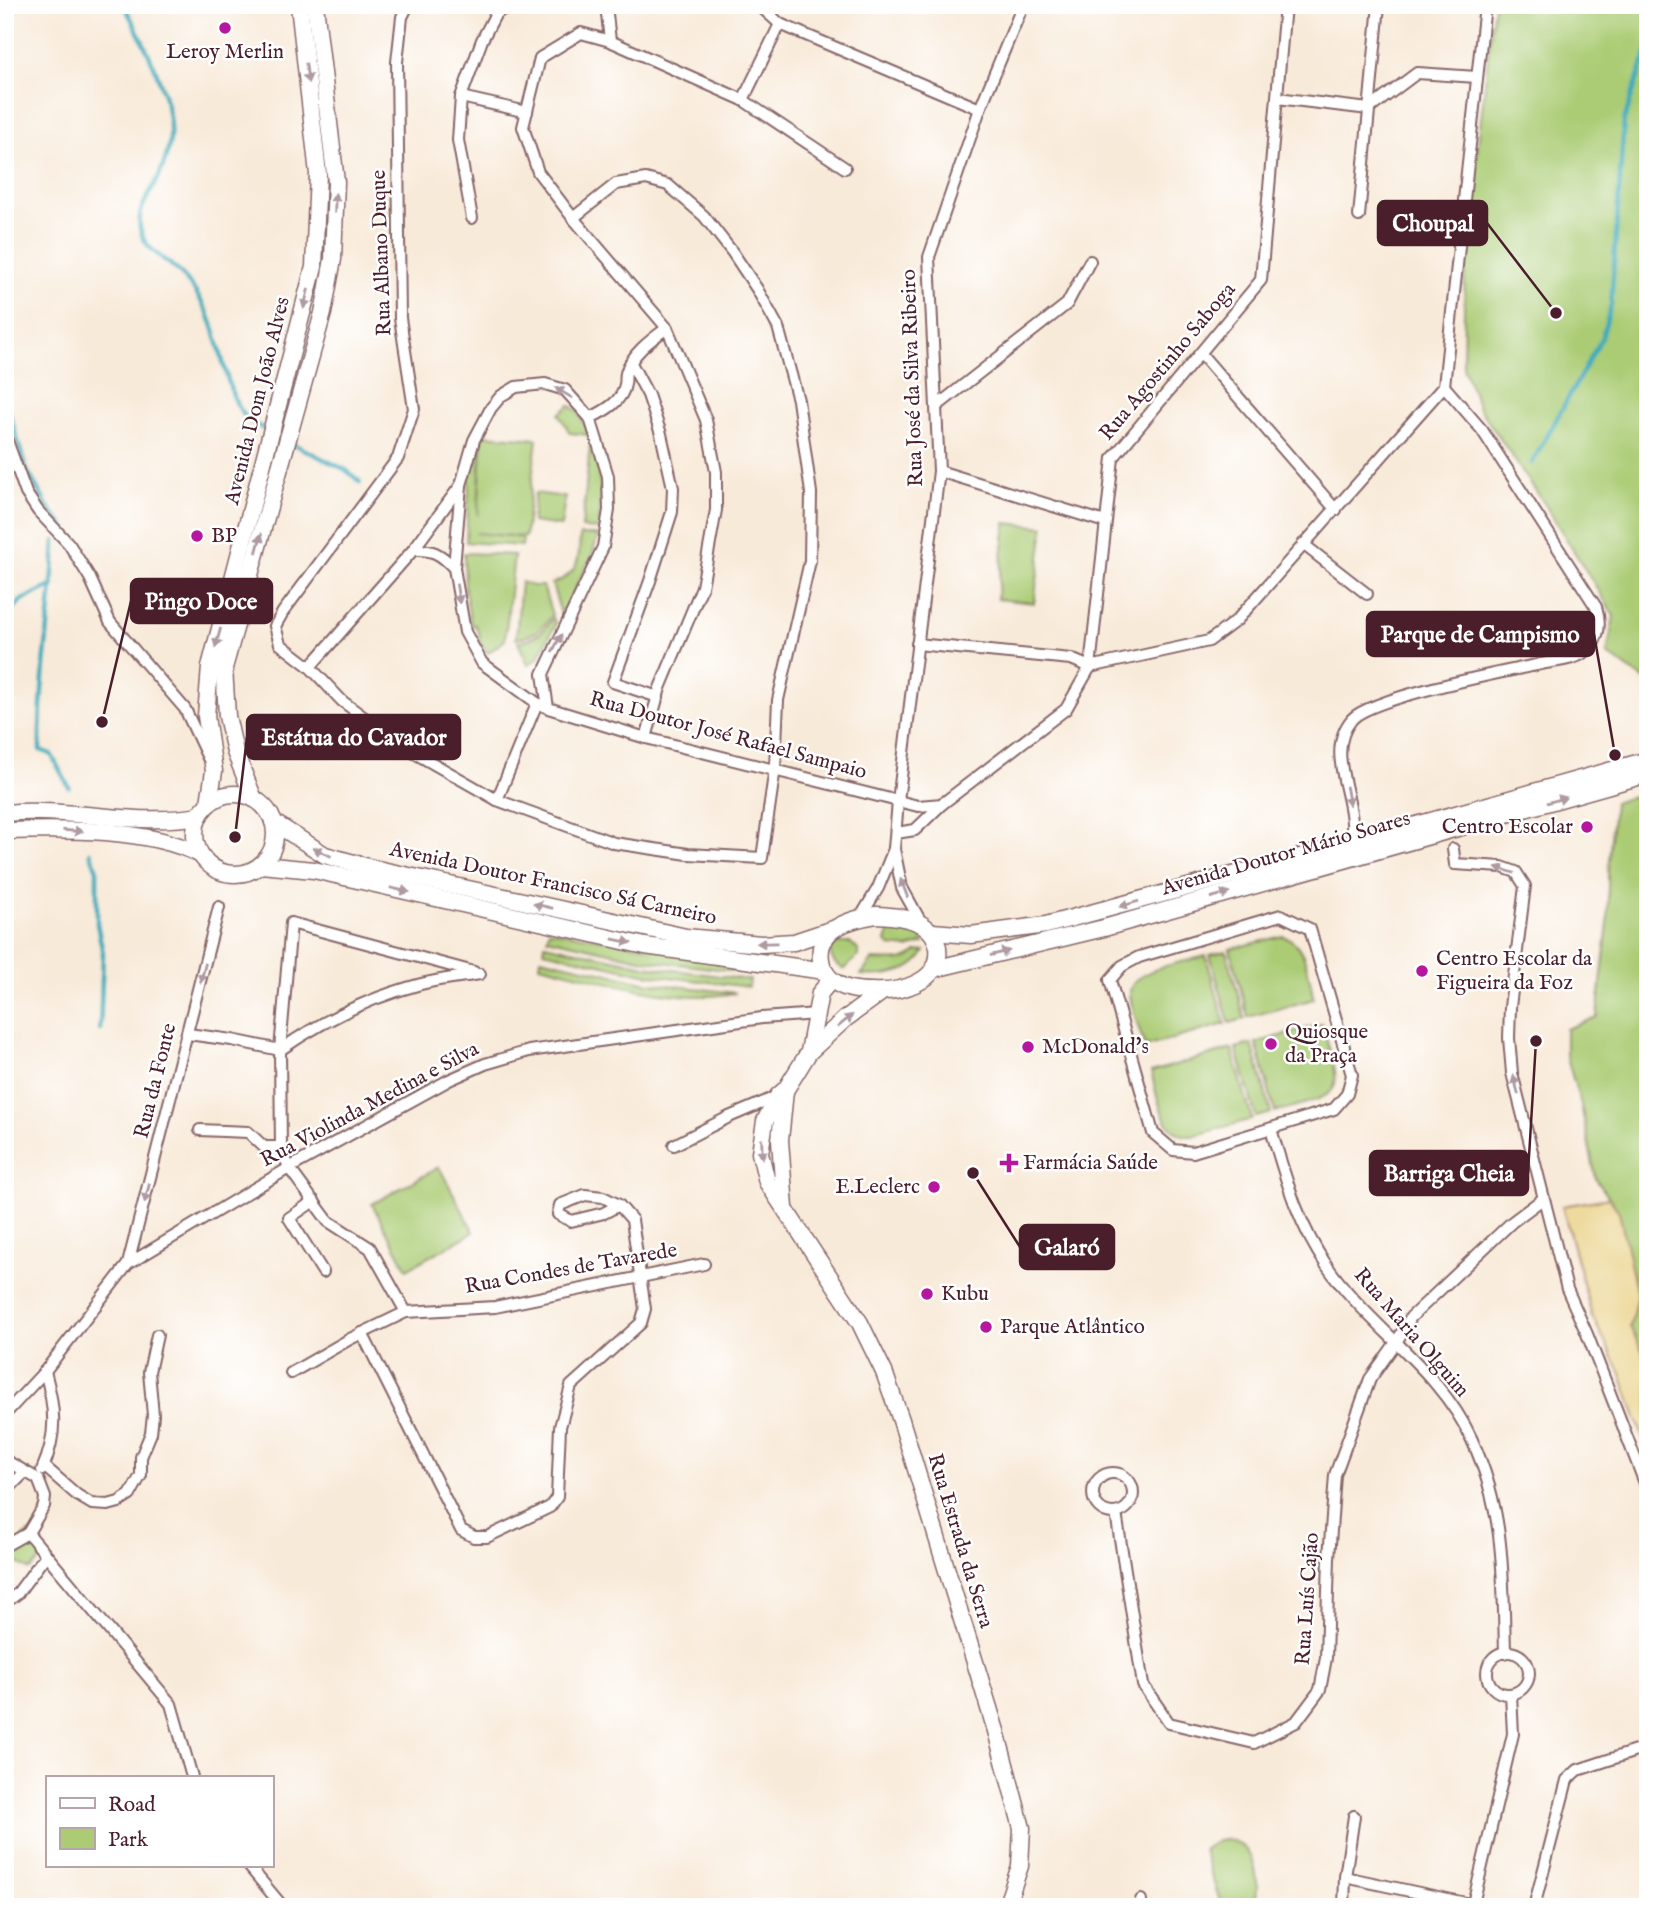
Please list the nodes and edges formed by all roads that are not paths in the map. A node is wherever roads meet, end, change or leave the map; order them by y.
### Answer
1 (299, 5) edge
2 (315, 5) edge
3 (408, 5) edge
4 (508, 5) edge
5 (606, 5) edge
6 (759, 5) edge
7 (1023, 5) edge
8 (1285, 5) edge
9 (1380, 5) edge
10 (1485, 5) edge
11 (780, 24) junction
12 (610, 41) junction
13 (1477, 77) junction
14 (461, 97) junction
15 (1277, 97) junction
16 (743, 100) junction
17 (980, 109) junction
18 (1369, 109) junction
19 (527, 112) junction
20 (845, 168) dead end
21 (1359, 216) dead end
22 (472, 218) dead end
23 (573, 218) junction
24 (1090, 261) dead end
25 (667, 328) junction
26 (1201, 354) junction
27 (631, 363) junction
28 (1444, 386) junction
29 (937, 405) junction
30 (590, 418) junction
31 (5, 435) edge
32 (939, 471) junction
33 (461, 485) junction
34 (1336, 510) junction
35 (1105, 522) junction
36 (1303, 544) junction
37 (412, 550) junction
38 (454, 568) junction
39 (1367, 594) dead end
40 (917, 645) junction
41 (310, 667) junction
42 (1090, 667) junction
43 (658, 697) junction
44 (537, 703) junction
45 (548, 708) junction
46 (646, 738) junction
47 (1648, 760) edge
48 (775, 768) junction
49 (214, 771) junction
50 (1648, 774) edge
51 (254, 799) junction
52 (497, 800) junction
53 (898, 801) junction
54 (942, 804) junction
55 (204, 810) junction
56 (5, 813) edge
57 (273, 822) junction
58 (5, 831) edge
59 (896, 833) junction
60 (1349, 844) junction
61 (894, 849) junction
62 (1453, 849) dead end
63 (201, 855) junction
64 (261, 865) junction
65 (219, 907) dead end
66 (860, 918) junction
67 (927, 928) junction
68 (833, 929) junction
69 (934, 969) junction
70 (828, 975) junction
71 (882, 992) junction
72 (817, 1014) junction
73 (188, 1034) junction
74 (280, 1050) junction
75 (809, 1052) junction
76 (782, 1093) junction
77 (1271, 1129) junction
78 (200, 1130) dead end
79 (674, 1145) dead end
80 (281, 1147) junction
81 (289, 1168) junction
82 (1544, 1198) junction
83 (314, 1201) junction
84 (620, 1205) junction
85 (128, 1264) junction
86 (704, 1264) dead end
87 (323, 1272) dead end
88 (641, 1278) junction
89 (406, 1312) junction
90 (362, 1333) junction
91 (157, 1335) dead end
92 (1397, 1341) junction
93 (45, 1371) junction
94 (292, 1373) dead end
95 (5, 1414) edge
96 (5, 1460) edge
97 (44, 1466) junction
98 (24, 1473) junction
99 (38, 1479) junction
100 (1648, 1490) edge
101 (5, 1492) edge
102 (1116, 1513) dead end
103 (28, 1533) junction
104 (5, 1546) edge
105 (46, 1555) junction
106 (5, 1603) edge
107 (1505, 1653) junction
108 (1511, 1694) junction
109 (1648, 1747) edge
110 (192, 1776) edge
111 (1354, 1816) dead end
112 (250, 1867) edge
113 (1345, 1877) junction
114 (1478, 1906) edge
115 (283, 1907) edge
116 (1006, 1907) edge
117 (1344, 1907) edge
118 (1534, 1907) edge

1 -> 49 main road, Avenida Dom João Alves
51 -> 2 main road, Avenida Dom João Alves
3 - 41 street, Rua Albano Duque
4 - 14 street
5 - 12 street
6 - 11 street
7 - 17 street, Rua José da Silva Ribeiro
8 - 15 street, Rua Agostinho Saboga
9 - 18 street
10 - 13 street
11 - 16 street
11 - 17 street
12 - 16 street
12 - 19 street
13 - 18 street
13 - 28 street
14 - 19 street
14 - 22 street
15 - 18 street
15 - 26 street, Rua Agostinho Saboga
16 - 20 street
17 - 29 street, Rua José da Silva Ribeiro
18 - 21 street
19 - 23 street
23 - 25 street
23 - 48 street
24 - 29 street
25 - 27 street
25 - 43 street
26 - 34 street
26 - 35 street, Rua Agostinho Saboga
27 - 30 street
27 - 43 street
28 - 34 street
28 -> 60 street
29 - 32 street, Rua José da Silva Ribeiro
30 -> 33 street
45 -> 30 street
31 - 49 street
32 - 35 street
32 - 40 street, Rua José da Silva Ribeiro
33 - 37 street
33 - 38 street, Rua Doutor José Rafael Sampaio
34 - 36 street
35 - 42 street, Rua Agostinho Saboga
36 - 39 street
36 - 42 street
37 - 38 street
37 - 41 street
38 -> 44 street, Rua Doutor José Rafael Sampaio
40 - 42 street
40 - 53 street, Rua José da Silva Ribeiro
41 - 52 street
42 - 54 street, Rua Agostinho Saboga
43 - 46 street
44 - 45 street, Rua Doutor José Rafael Sampaio
44 - 52 street
45 - 46 street, Rua Doutor José Rafael Sampaio
46 - 48 street, Rua Doutor José Rafael Sampaio
47 - 60 main road, Avenida Doutor Mário Soares
48 - 52 street
48 - 53 street, Rua Doutor José Rafael Sampaio
49 - 55 main road, Avenida Dom João Alves
69 -> 50 main road, Avenida Doutor Mário Soares
51 - 55 main road
51 - 57 main road
53 - 54 street
53 - 59 street, Rua José da Silva Ribeiro
54 - 59 street, Rua Agostinho Saboga
55 - 56 main road
55 - 63 main road
57 - 64 main road
68 -> 57 main road, Avenida Doutor Francisco Sá Carneiro
58 -> 63 main road
59 - 61 street, Rua José da Silva Ribeiro
60 -> 67 main road, Avenida Doutor Mário Soares
61 - 66 street, Rua José da Silva Ribeiro
67 -> 61 street, Rua José da Silva Ribeiro
82 -> 62 street
63 - 64 main road
64 -> 70 main road, Avenida Doutor Francisco Sá Carneiro
65 -> 73 street, Rua da Fonte
66 - 67 main road
66 - 68 main road
67 - 69 main road
68 - 70 main road
69 - 71 main road
70 - 71 main road
70 - 72 main road
75 -> 71 main road
72 - 75 main road
72 - 81 street, Rua Violinda Medina e Silva
73 - 74 street
73 -> 85 street, Rua da Fonte
74 - 74 street
74 - 80 street
75 - 76 main road, Rua Estrada da Serra
76 - 79 street
76 - 116 main road, Rua Estrada da Serra
77 - 77 street
77 - 92 street, Rua Maria Olguim
78 - 80 street
80 - 81 street
81 - 83 street
81 - 85 street, Rua Violinda Medina e Silva
82 - 92 street, Rua Luís Cajão
82 - 100 street
83 - 87 street
83 - 89 street
84 - 84 street
84 - 88 street
85 - 93 street
86 - 88 street, Rua Condes de Tavarede
88 - 89 street, Rua Condes de Tavarede
88 - 90 street
89 - 90 street, Rua Condes de Tavarede
90 - 94 street, Rua Condes de Tavarede
91 - 97 street
92 - 102 street, Rua Luís Cajão
92 - 107 street, Rua Maria Olguim
93 - 95 street
93 - 97 street
96 - 98 street
97 - 99 street
98 - 99 street
98 - 101 street
99 - 103 street
103 - 104 street
103 - 105 street
105 - 106 street
105 - 110 street
107 - 108 street
107 - 108 street
108 - 114 street
109 - 118 street
111 - 113 street
112 - 115 street
113 - 114 street
113 - 117 street

